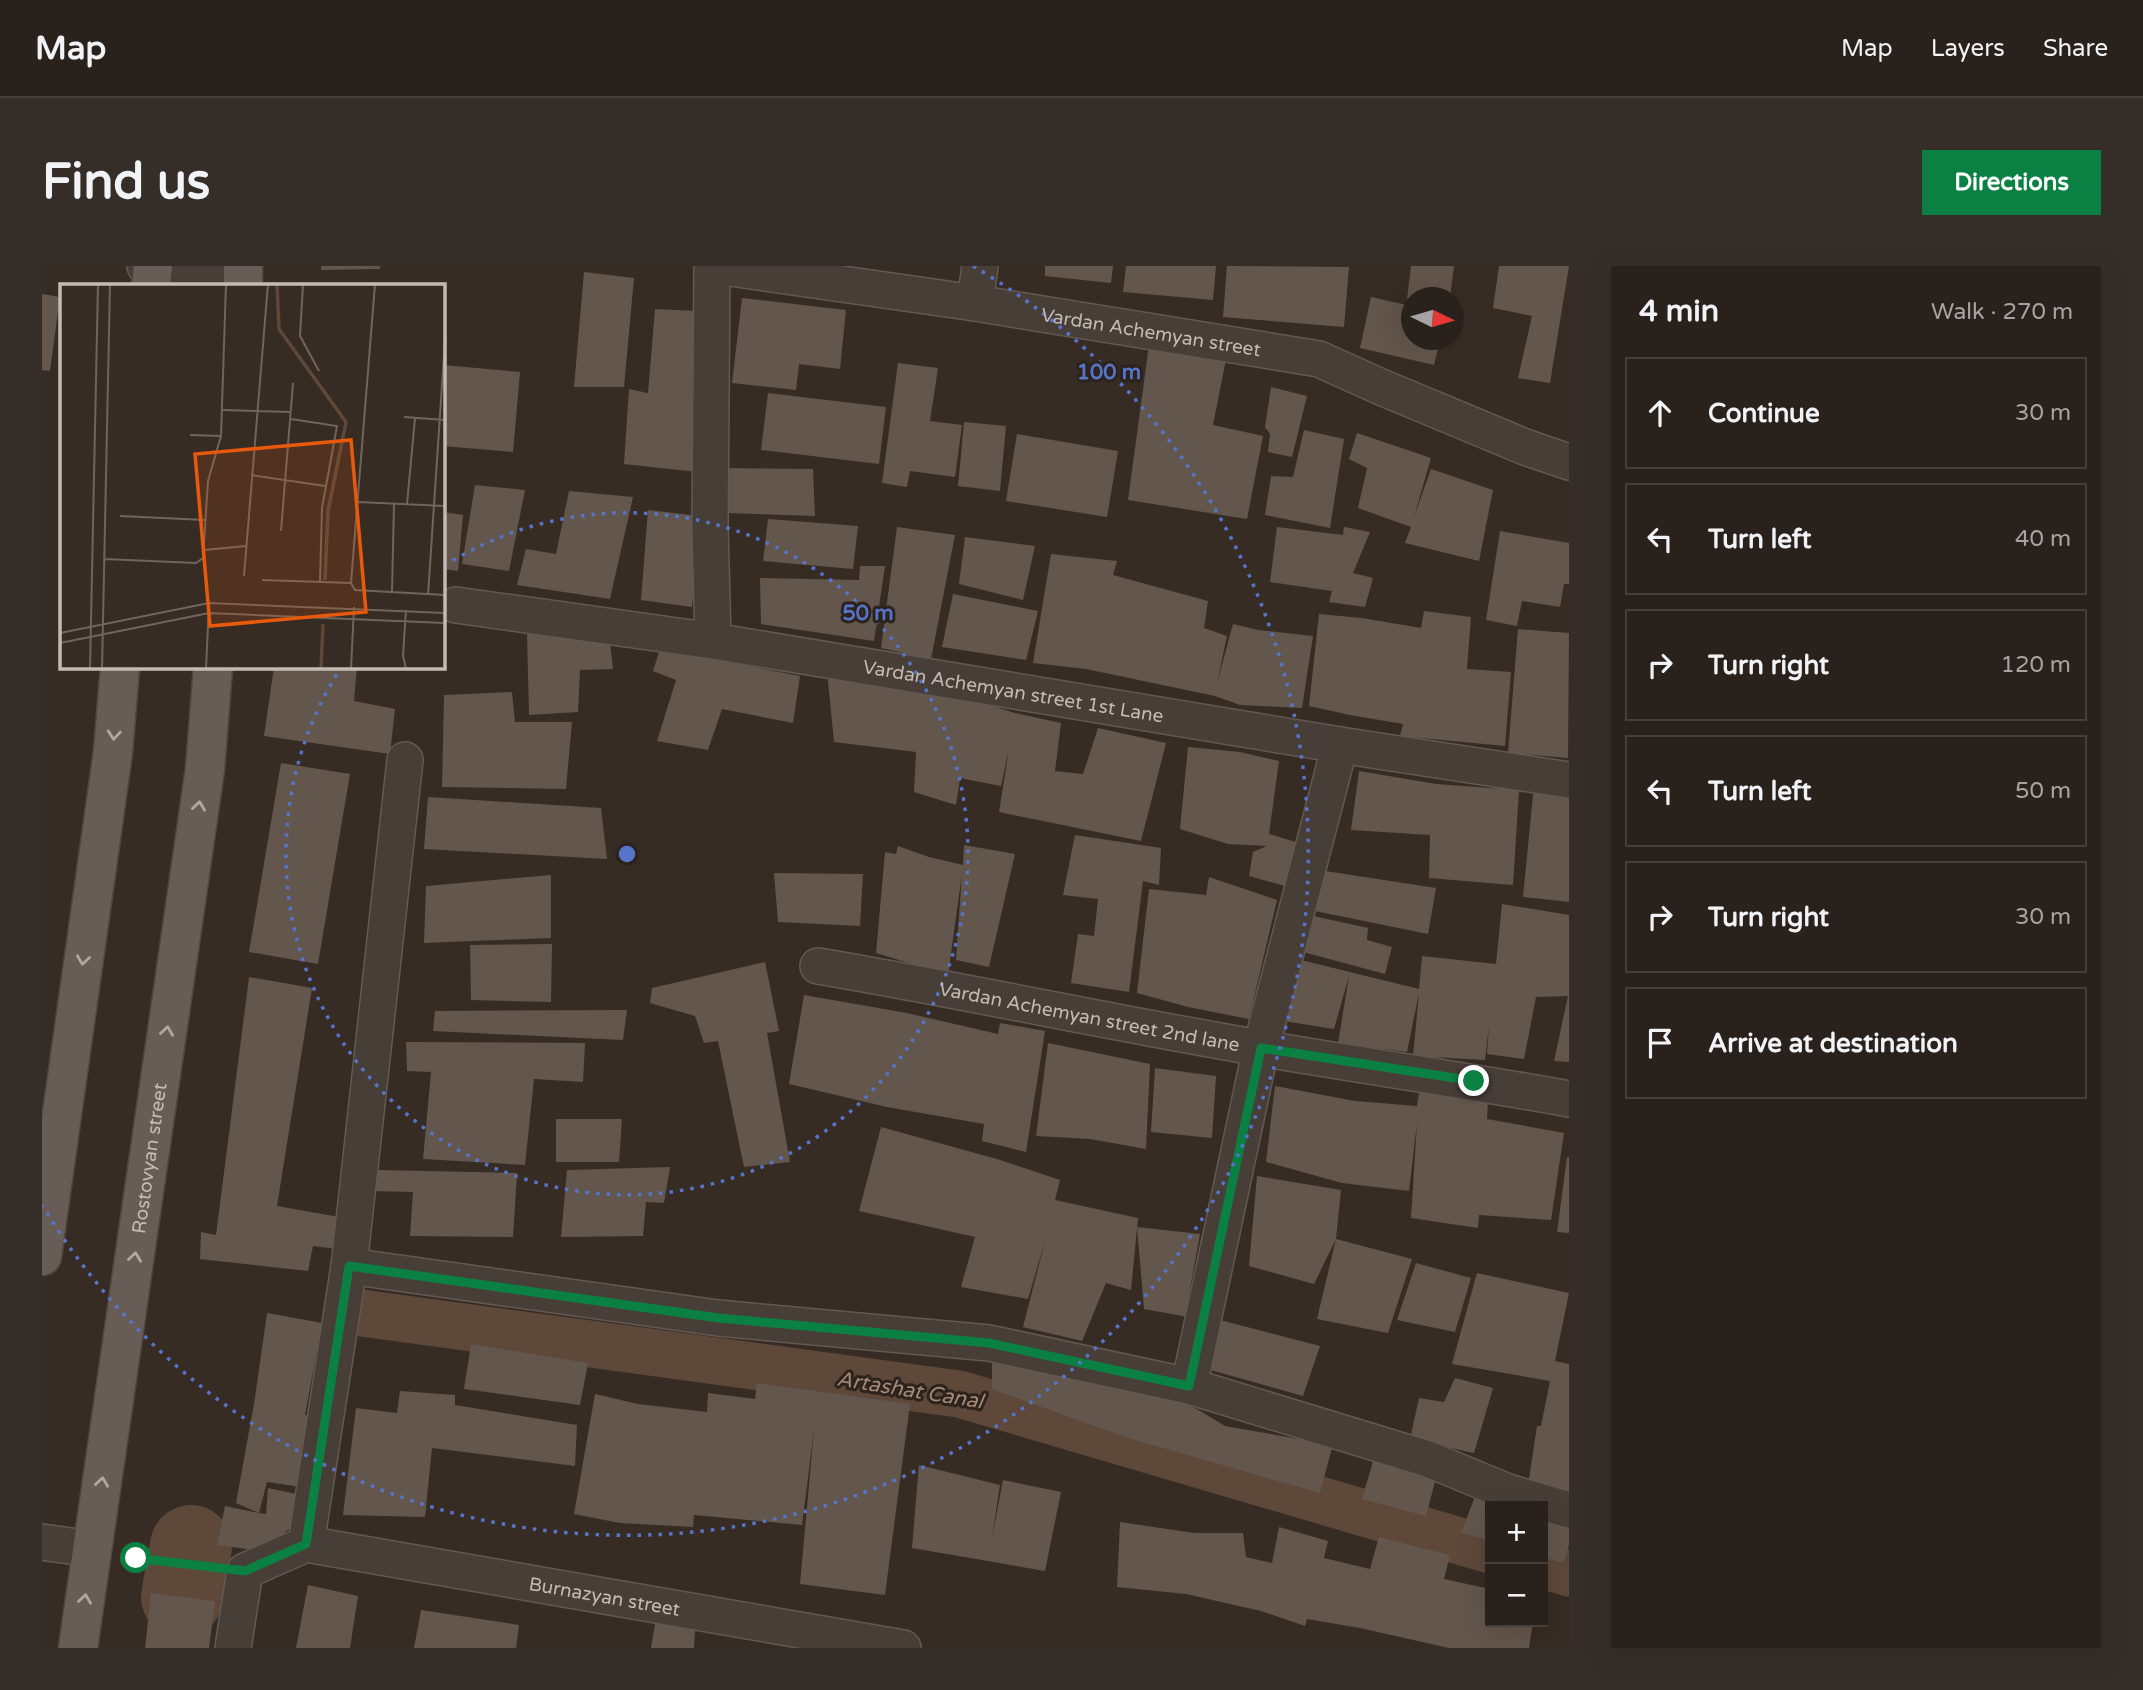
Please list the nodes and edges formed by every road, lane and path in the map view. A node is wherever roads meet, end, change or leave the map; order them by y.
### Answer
1 (715, 266) edge
2 (980, 266) edge
3 (150, 271) edge
4 (243, 275) edge
5 (975, 303) junction
6 (1569, 462) edge
7 (456, 605) dead end
8 (713, 640) junction
9 (120, 668) edge
10 (213, 668) edge
11 (1340, 745) junction
12 (405, 760) dead end
13 (1569, 779) edge
14 (818, 967) dead end
15 (1261, 1048) junction
16 (1569, 1098) edge
17 (42, 1256) edge
18 (349, 1266) junction
19 (1189, 1386) junction
20 (1569, 1510) edge
21 (42, 1542) edge
22 (306, 1544) junction
23 (92, 1549) junction
24 (136, 1558) dead end
25 (245, 1571) junction
26 (78, 1648) edge
27 (233, 1648) edge
28 (903, 1648) edge

1 - 5 street, Vardan Achemyan street
1 - 8 street
2 - 5 street
3 - 4 street
5 - 6 street, Vardan Achemyan street
7 - 8 street, Vardan Achemyan street 1st Lane
8 - 11 street, Vardan Achemyan street 1st Lane
9 -> 17 main road
23 -> 10 main road, Rostovyan street
11 - 13 street, Vardan Achemyan street 1st Lane
11 - 15 street
12 - 18 street
14 - 15 street, Vardan Achemyan street 2nd lane
15 - 16 street, Vardan Achemyan street 2nd lane
15 - 19 street
18 - 19 street
18 - 22 street
19 - 20 street
21 - 23 street
22 - 25 street
22 - 28 street, Burnazyan street
26 -> 23 main road, Rostovyan street
24 - 25 path
25 - 27 street

